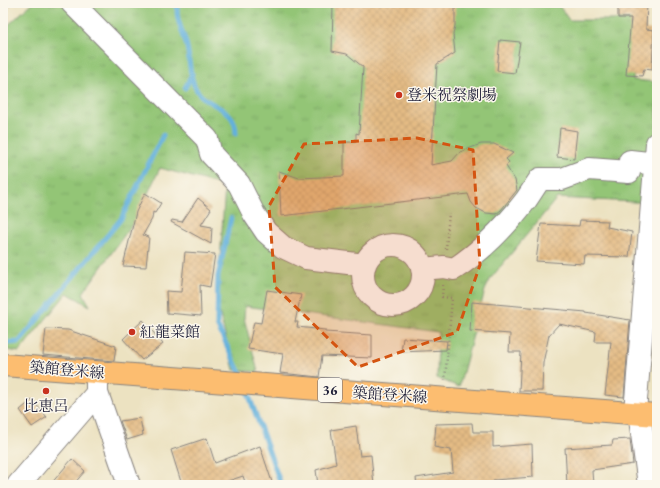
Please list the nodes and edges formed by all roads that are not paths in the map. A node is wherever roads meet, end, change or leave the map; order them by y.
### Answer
1 (72, 3) edge
2 (656, 157) edge
3 (365, 265) junction
4 (422, 269) junction
5 (3, 365) edge
6 (97, 383) junction
7 (644, 413) edge
8 (18, 485) edge
9 (129, 485) edge
10 (650, 485) edge

1 - 3 street
2 - 4 street
2 - 7 street
3 - 4 street
3 - 4 street
5 - 6 main road, 築館登米線 / 36
6 - 7 main road, 築館登米線 / 36
6 - 8 street
6 - 9 street
7 - 10 street

